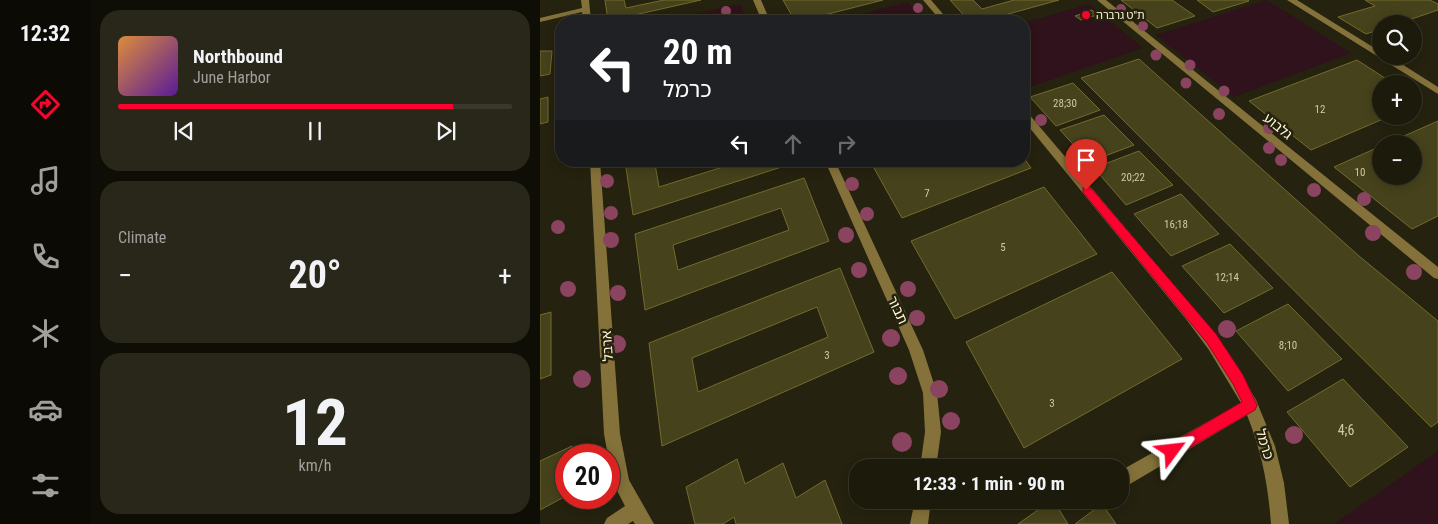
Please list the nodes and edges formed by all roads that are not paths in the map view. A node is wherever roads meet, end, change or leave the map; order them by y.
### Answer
1 (585, 0) edge
2 (757, 0) edge
3 (927, 0) edge
4 (1101, 0) edge
5 (1291, 0) edge
6 (586, 9) junction
7 (561, 15) edge
8 (586, 15) edge
9 (763, 15) edge
10 (940, 15) edge
11 (555, 16) edge
12 (540, 20) edge
13 (1372, 50) edge
14 (1396, 65) edge
15 (1438, 91) edge
16 (1030, 122) edge
17 (595, 167) edge
18 (833, 167) edge
19 (1438, 274) edge
20 (1251, 405) junction
21 (929, 459) edge
22 (1129, 475) edge
23 (636, 509) junction
24 (922, 509) edge
25 (613, 524) edge
26 (646, 524) edge
27 (919, 524) edge
28 (1280, 524) edge

1 - 6 street
2 - 9 street
3 - 10 street
4 - 19 street, גלבוע
5 - 13 street
6 - 7 street
6 - 8 street
11 - 12 street
14 - 15 street
16 - 20 street, כרמל
17 - 23 street, ארבל
18 - 21 street, תבור
20 - 22 street
20 - 28 street, כרמל
23 - 25 street
23 - 26 street, ארבל
24 - 27 street

